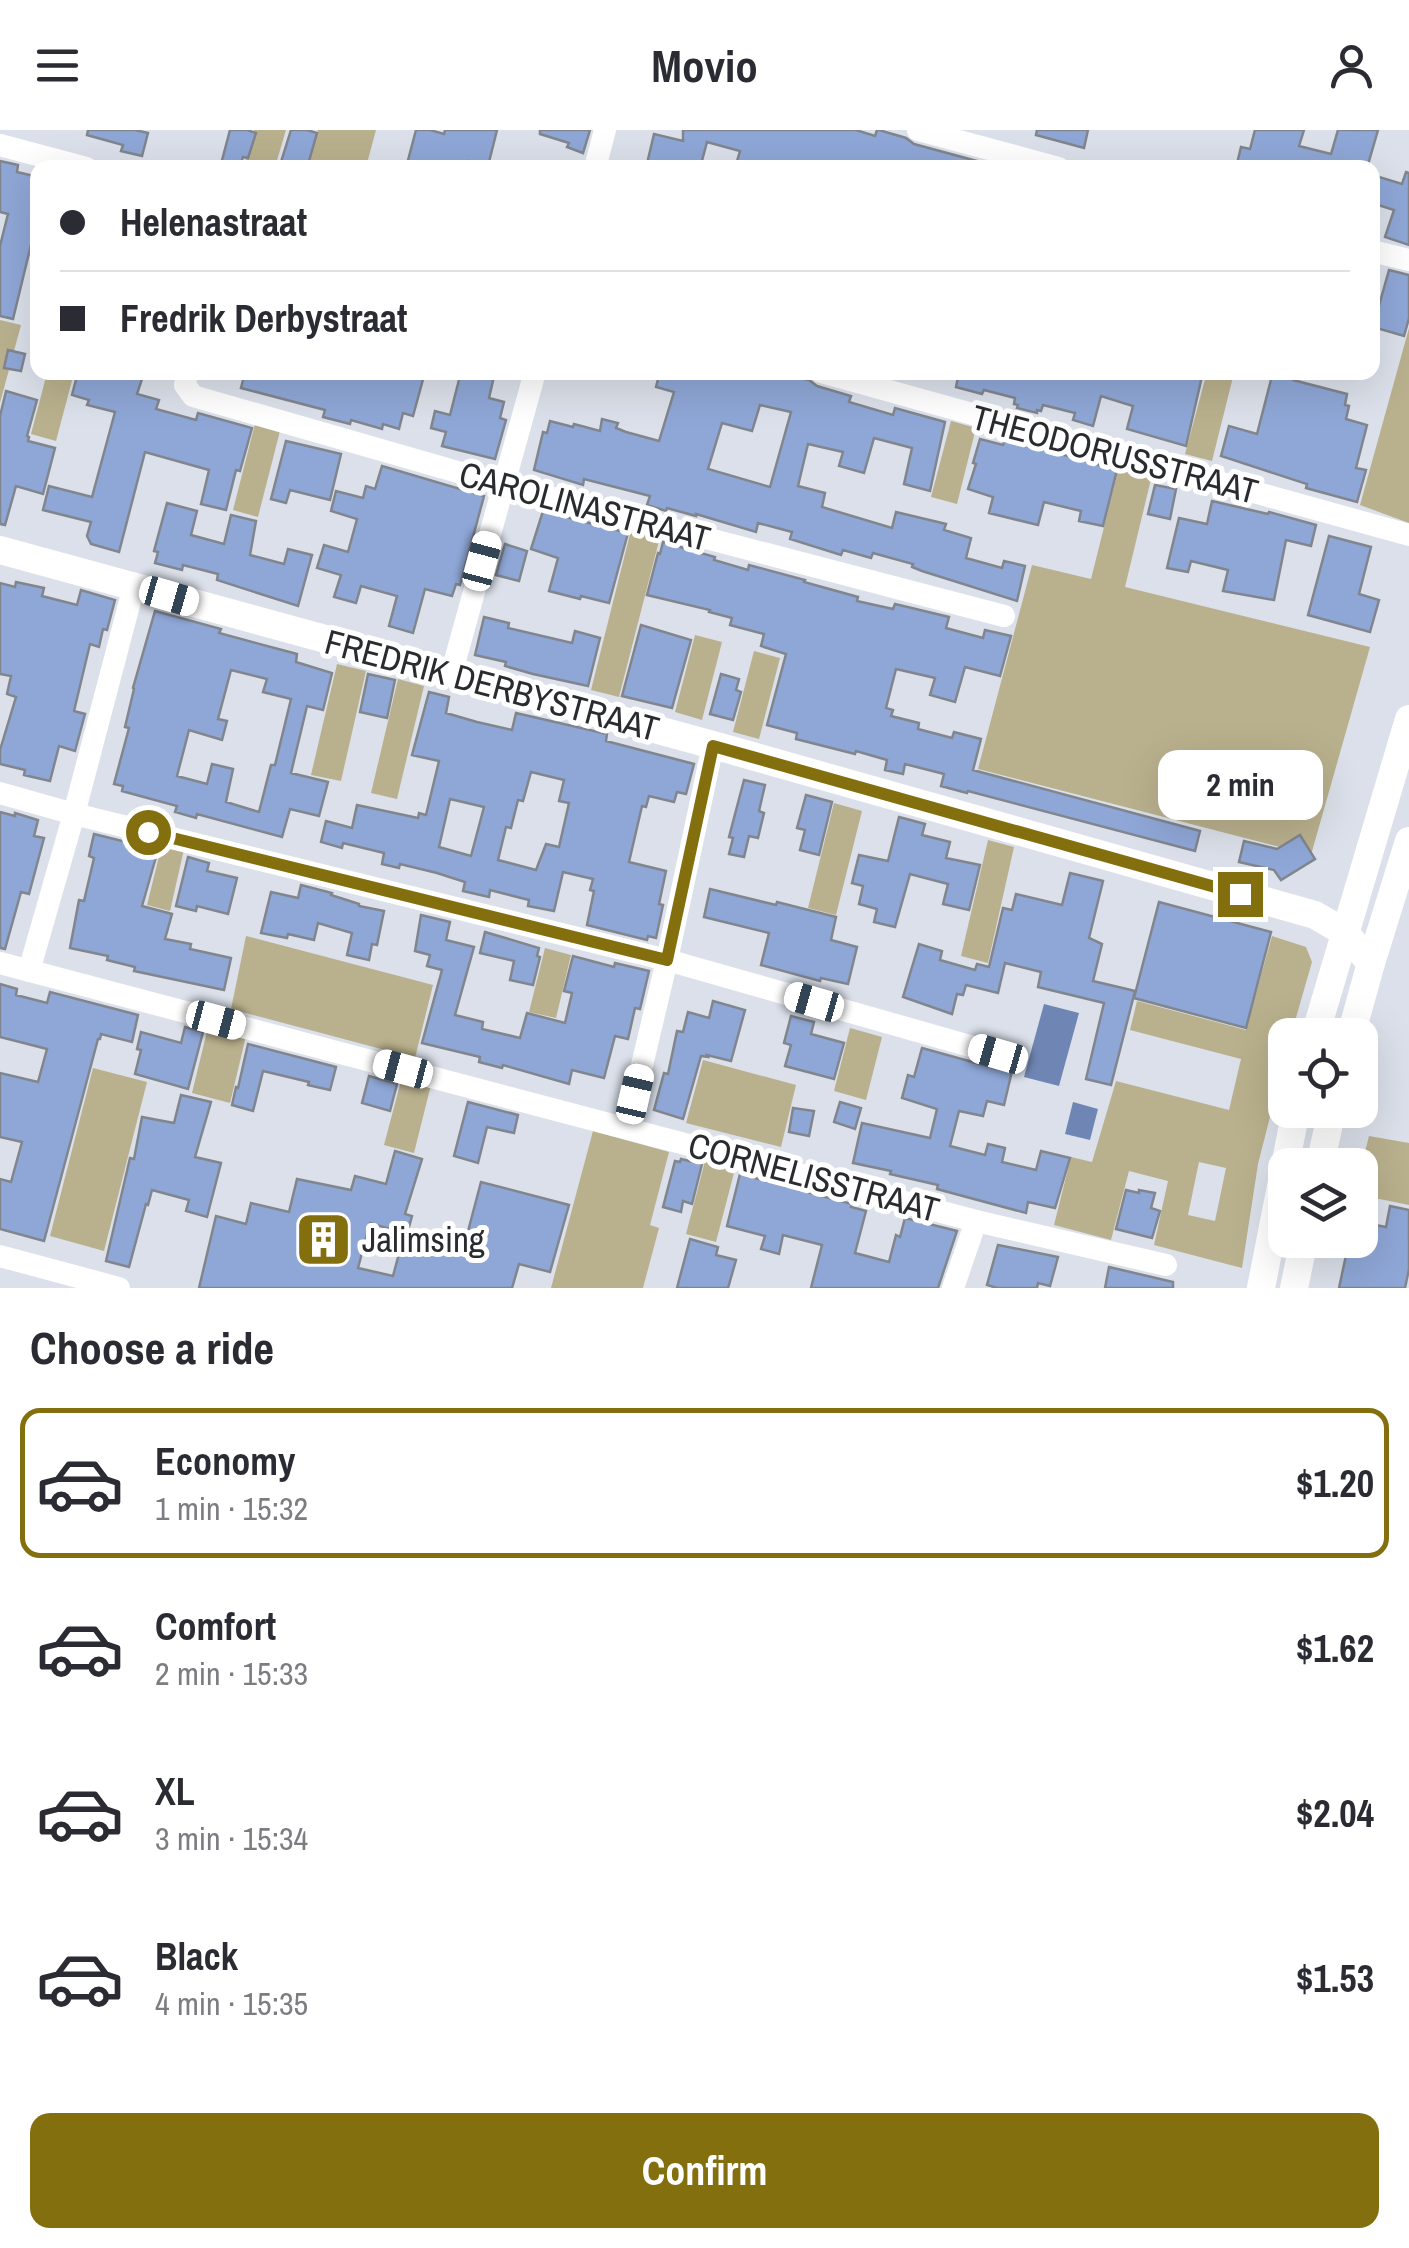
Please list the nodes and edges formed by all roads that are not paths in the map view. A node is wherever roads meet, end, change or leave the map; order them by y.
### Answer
1 (605, 130) edge
2 (918, 130) edge
3 (0, 145) edge
4 (56, 160) edge
5 (596, 160) edge
6 (1029, 160) edge
7 (1380, 252) edge
8 (1409, 260) edge
9 (186, 380) edge
10 (533, 380) edge
11 (850, 380) edge
12 (503, 485) junction
13 (1409, 535) edge
14 (0, 550) edge
15 (134, 586) junction
16 (1004, 616) dead end
17 (451, 674) junction
18 (1409, 719) edge
19 (713, 746) junction
20 (0, 793) edge
21 (74, 814) junction
22 (1409, 841) edge
23 (1344, 932) junction
24 (667, 960) junction
25 (0, 963) edge
26 (1370, 963) junction
27 (29, 971) junction
28 (1321, 1018) edge
29 (1355, 1018) edge
30 (998, 1054) dead end
31 (627, 1128) junction
32 (1292, 1128) edge
33 (976, 1220) junction
34 (0, 1256) edge
35 (1300, 1258) edge
36 (1166, 1265) dead end
37 (119, 1288) edge
38 (953, 1288) edge
39 (1261, 1288) edge
40 (1294, 1288) edge

1 - 5 street
2 - 6 street
3 - 4 street
7 - 8 street
9 - 12 street, CAROLINASTRAAT
10 - 12 street
11 - 13 street, THEODORUSSTRAAT
12 - 16 street, CAROLINASTRAAT
12 - 17 street
14 - 15 main road, FREDRIK DERBYSTRAAT
15 - 17 main road, FREDRIK DERBYSTRAAT
15 - 21 street
17 - 19 main road, FREDRIK DERBYSTRAAT
18 - 23 main road
19 - 23 main road, FREDRIK DERBYSTRAAT
19 - 24 street
20 - 21 street
21 - 24 street
21 - 27 street
22 - 26 main road
23 - 26 main road, FREDRIK DERBYSTRAAT
23 - 28 main road
24 - 30 street
24 - 31 street
25 - 27 street, CORNELISSTRAAT
26 - 29 main road
27 - 31 street, CORNELISSTRAAT
31 - 33 street, CORNELISSTRAAT
32 - 39 main road
33 - 36 street, CORNELISSTRAAT
33 - 38 street
34 - 37 street
35 - 40 main road

